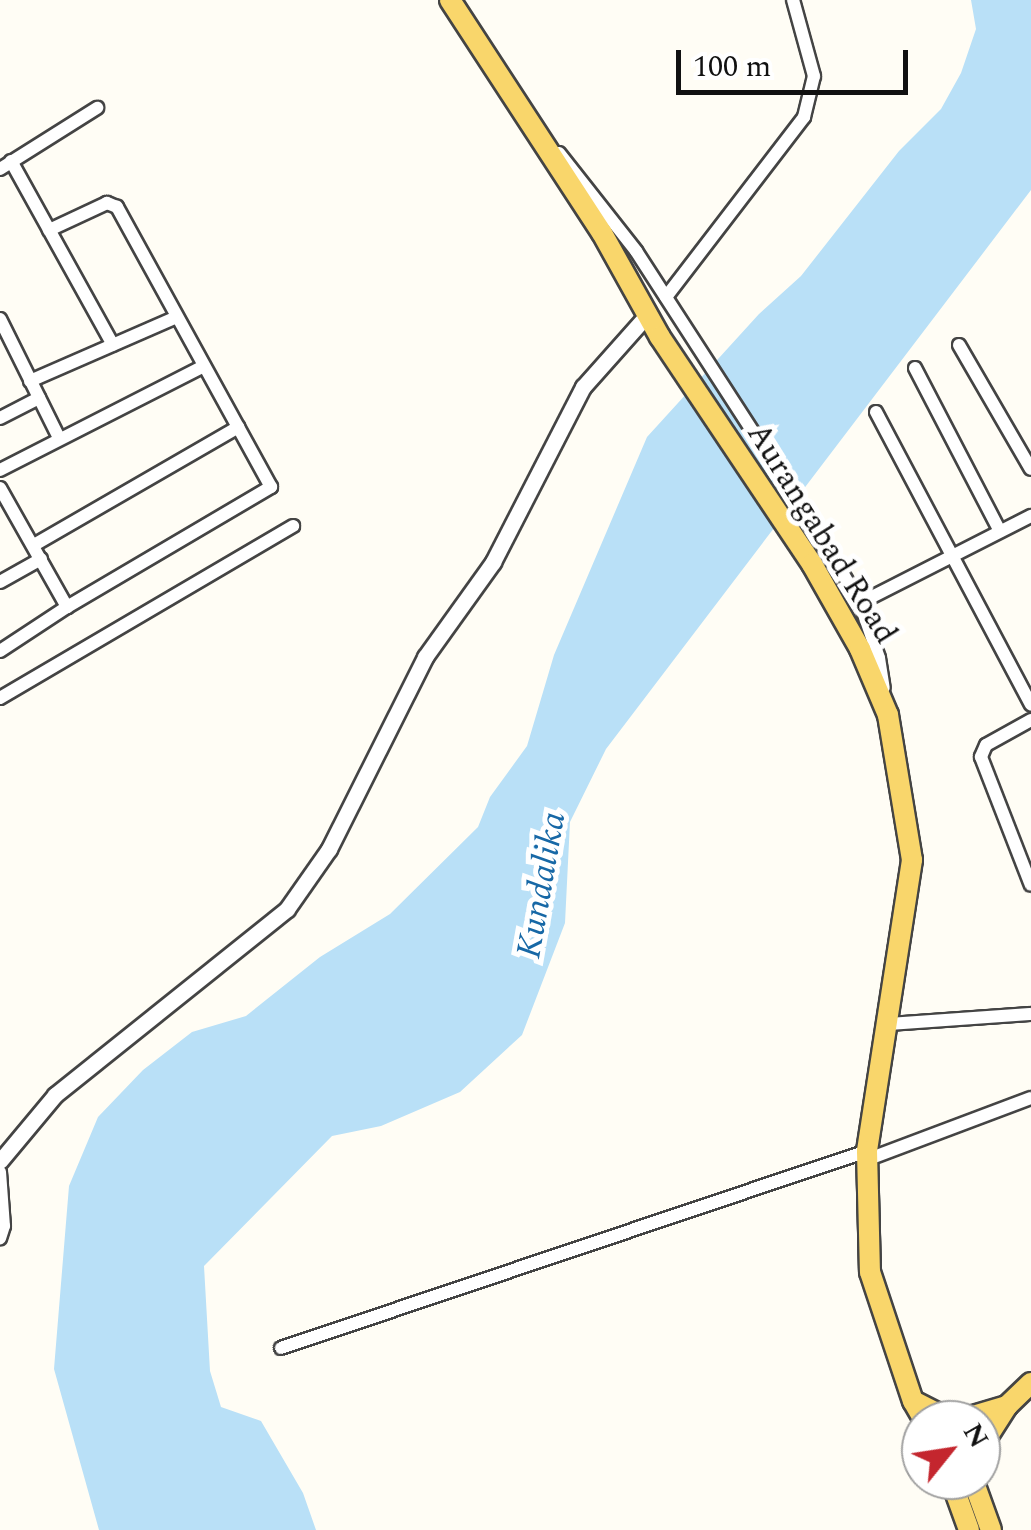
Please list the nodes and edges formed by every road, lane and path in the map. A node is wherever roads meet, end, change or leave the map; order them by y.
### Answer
1 (450, 0) edge
2 (793, 0) edge
3 (519, 106) junction
4 (97, 108) dead end
5 (6, 165) edge
6 (49, 230) junction
7 (666, 296) junction
8 (648, 313) junction
9 (0, 318) edge
10 (174, 318) junction
11 (112, 345) junction
12 (959, 345) dead end
13 (202, 367) junction
14 (915, 368) dead end
15 (30, 380) junction
16 (39, 398) junction
17 (876, 412) dead end
18 (0, 418) edge
19 (238, 427) junction
20 (59, 438) junction
21 (0, 470) edge
22 (1031, 470) edge
23 (0, 488) edge
24 (1031, 516) edge
25 (293, 526) dead end
26 (1000, 531) junction
27 (34, 545) junction
28 (950, 556) junction
29 (42, 559) junction
30 (0, 582) edge
31 (860, 603) junction
32 (67, 607) junction
33 (0, 652) edge
34 (0, 698) edge
35 (1031, 705) edge
36 (888, 715) junction
37 (1031, 720) edge
38 (1031, 886) edge
39 (1031, 1014) edge
40 (888, 1024) junction
41 (1031, 1098) edge
42 (867, 1155) junction
43 (0, 1161) edge
44 (0, 1172) edge
45 (0, 1238) edge
46 (281, 1348) dead end
47 (1031, 1383) edge
48 (913, 1400) edge
49 (1001, 1410) edge
50 (959, 1500) edge
51 (980, 1500) edge
52 (970, 1530) edge
53 (991, 1530) edge

1 - 3 main road, Aurangabad Road
2 - 7 street
3 - 7 street
3 - 8 main road, Aurangabad Road
4 - 5 street
5 - 6 street
6 - 10 street
6 - 11 street
7 - 31 street
8 - 36 main road, Aurangabad Road
8 - 43 street
9 - 15 street
10 - 11 street
10 - 13 street
11 - 15 street
12 - 22 street
13 - 19 street
13 - 20 street
14 - 26 street
15 - 16 street
16 - 18 street
16 - 20 street
17 - 28 street
19 - 27 street
19 - 32 street
20 - 21 street
23 - 27 street
24 - 26 street
25 - 34 street
26 - 28 street
27 - 29 street
28 - 31 street
28 - 35 street
29 - 30 street
29 - 32 street
31 - 36 street
32 - 33 street
36 - 40 main road, Aurangabad Road
37 - 38 street
39 - 40 street
40 - 42 main road, Aurangabad Road
41 - 42 street
42 - 46 street
42 - 48 main road, Aurangabad Road
44 - 45 street
47 - 49 main road
50 - 52 main road
51 - 53 main road

